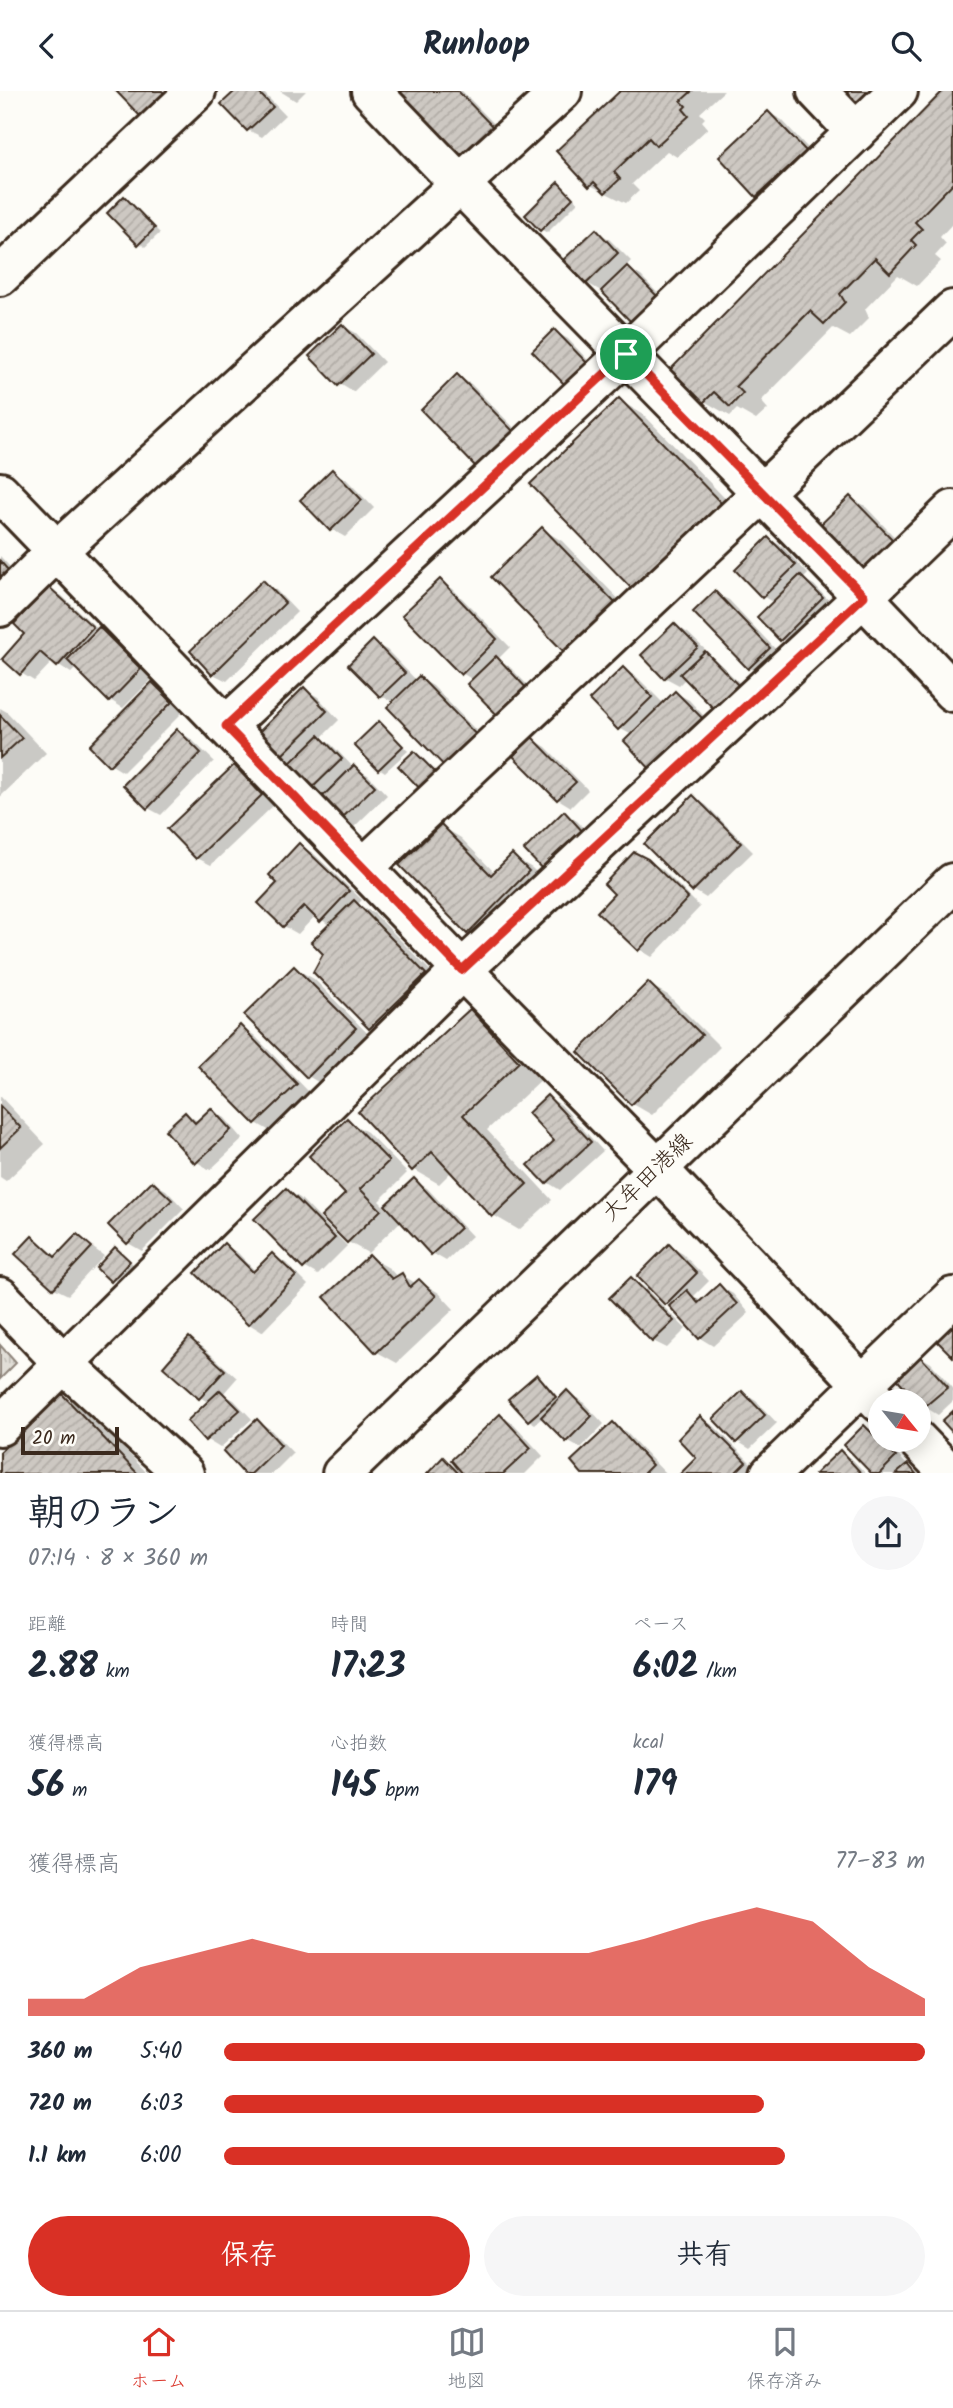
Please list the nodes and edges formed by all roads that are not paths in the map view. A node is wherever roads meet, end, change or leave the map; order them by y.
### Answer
1 (196, 91) edge
2 (371, 91) edge
3 (562, 91) edge
4 (817, 91) edge
5 (898, 91) edge
6 (856, 132) junction
7 (460, 185) junction
8 (0, 276) edge
9 (953, 310) edge
10 (626, 354) junction
11 (0, 492) edge
12 (761, 494) junction
13 (953, 510) edge
14 (57, 551) junction
15 (864, 596) junction
16 (0, 607) edge
17 (953, 692) edge
18 (226, 726) junction
19 (363, 868) junction
20 (953, 883) edge
21 (462, 970) junction
22 (657, 1169) junction
23 (0, 1297) edge
24 (953, 1297) edge
25 (64, 1364) junction
26 (875, 1389) edge
27 (868, 1391) edge
28 (868, 1396) edge
29 (0, 1426) edge
30 (930, 1453) edge
31 (184, 1473) edge
32 (342, 1473) edge
33 (770, 1473) edge
34 (950, 1473) edge

1 - 8 street
2 - 7 street
3 - 7 street
4 - 6 street
5 - 6 street
6 - 10 street
7 - 10 street
7 - 14 street
9 - 12 street
10 - 12 street
10 - 18 street
11 - 14 street
12 - 15 street
12 - 19 street
13 - 15 street
14 - 16 street
14 - 18 street
15 - 17 street
15 - 21 street
18 - 19 street
19 - 21 street
20 - 22 street, 大牟田港線
21 - 22 street
21 - 25 street
22 - 27 street
22 - 32 street, 大牟田港線
23 - 25 street
24 - 26 street
25 - 29 street
25 - 31 street
28 - 33 street
30 - 34 street

